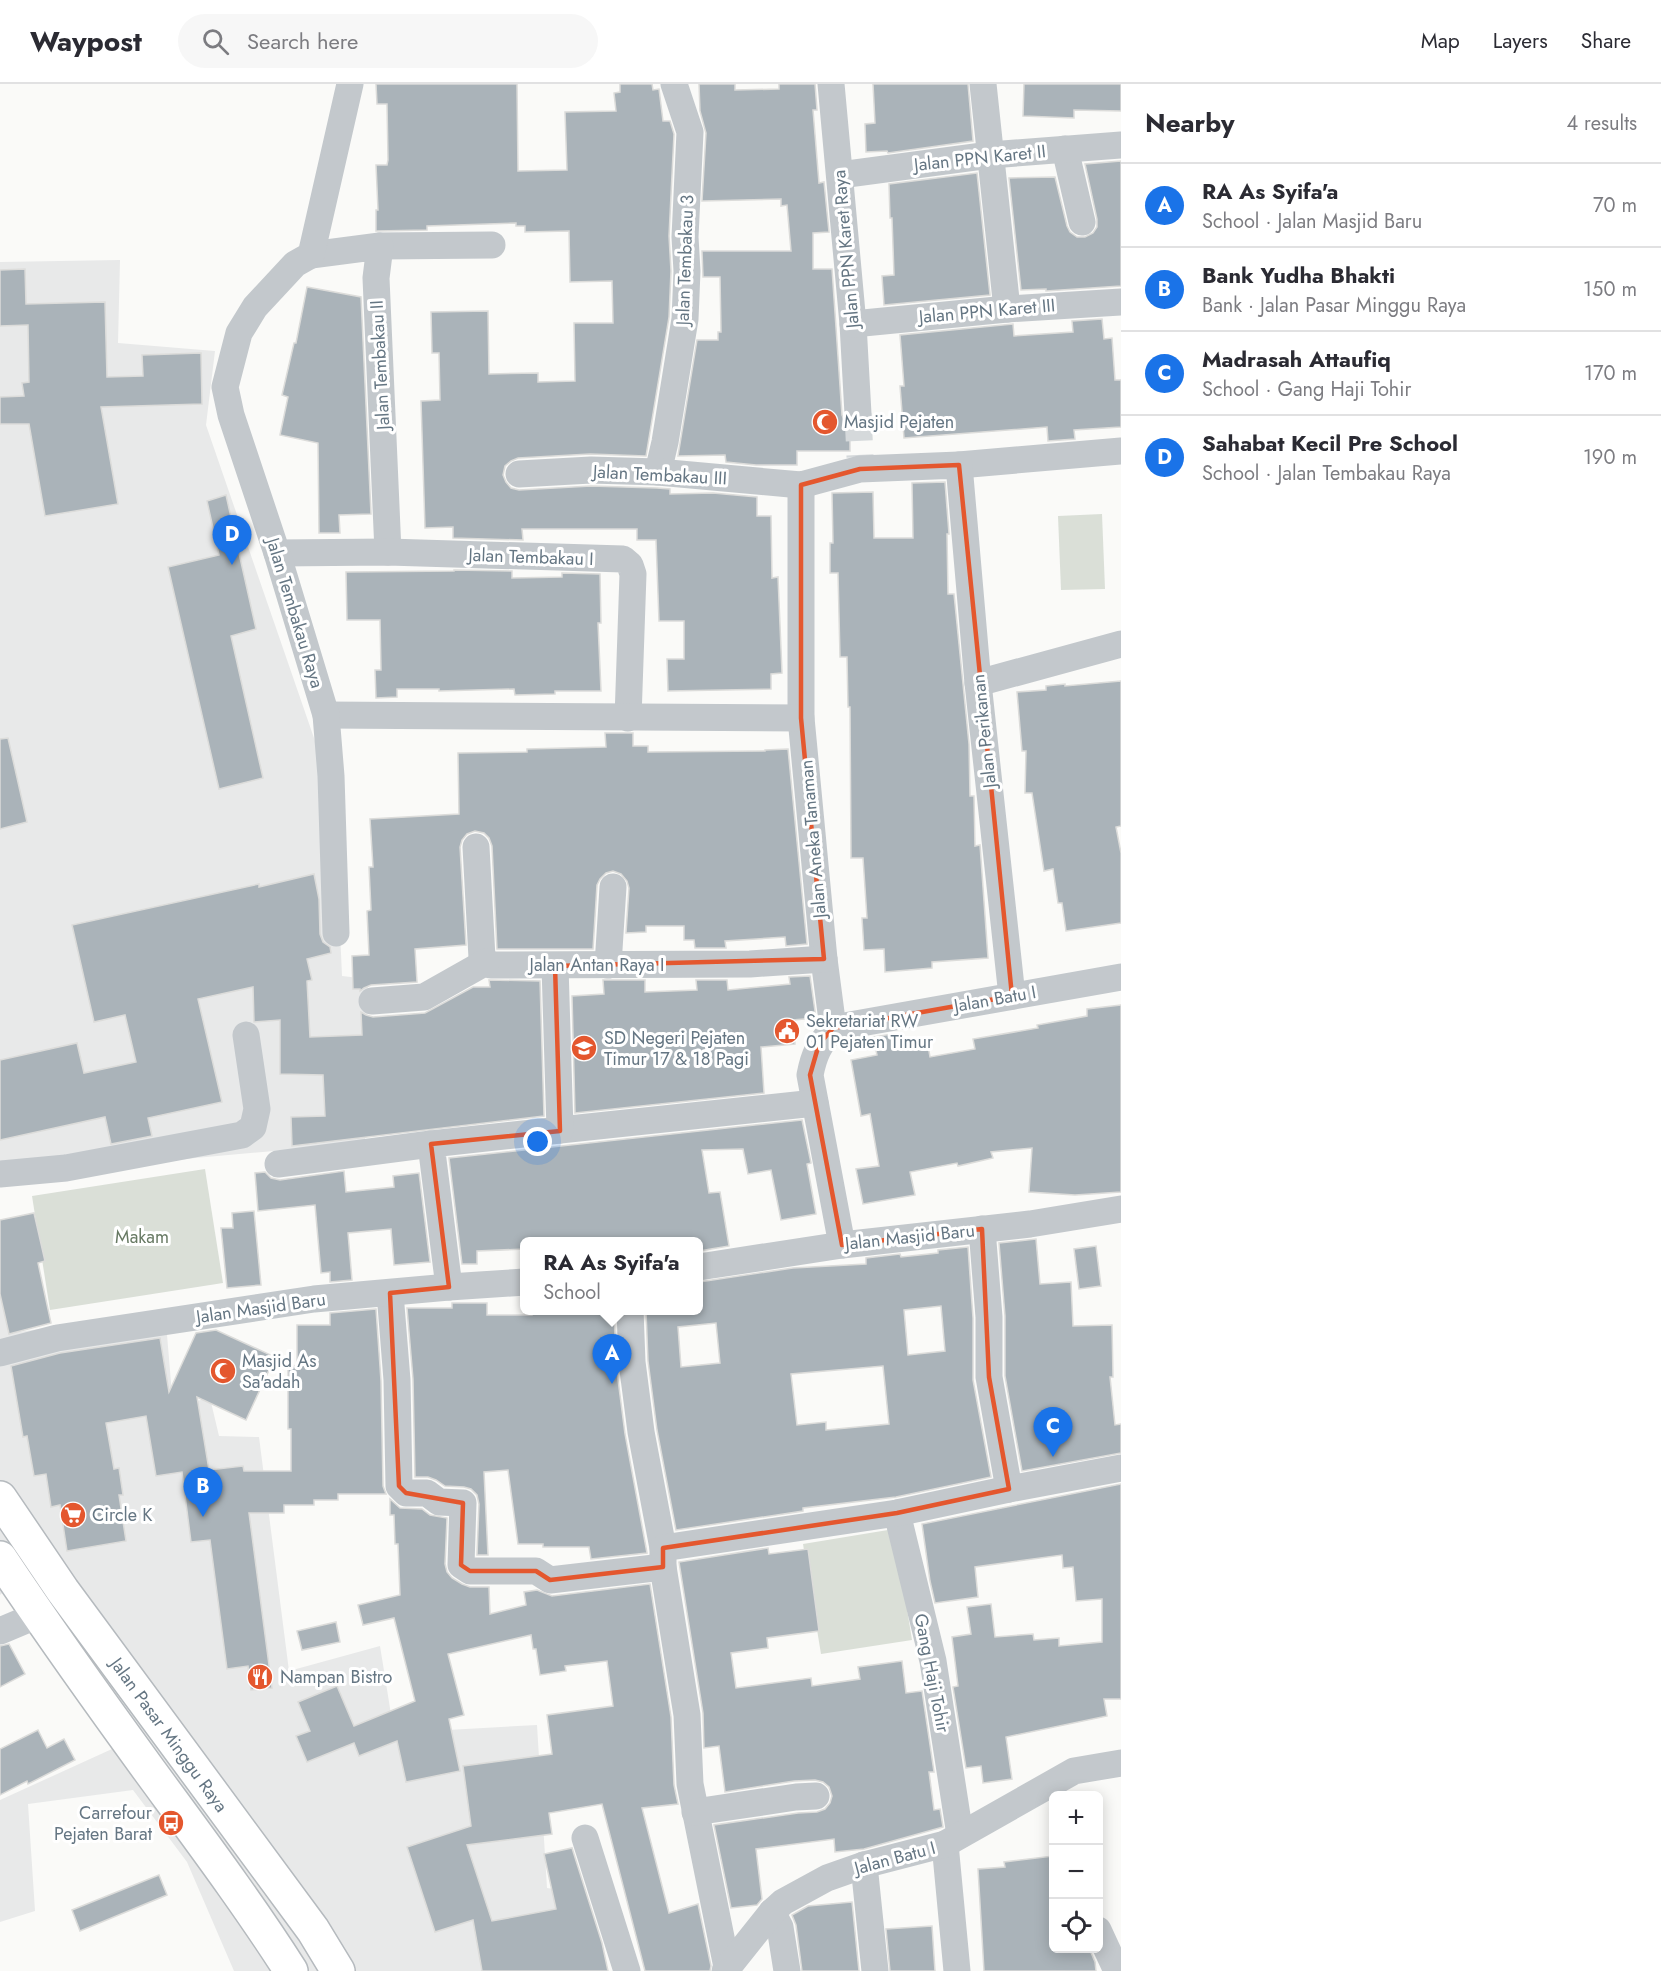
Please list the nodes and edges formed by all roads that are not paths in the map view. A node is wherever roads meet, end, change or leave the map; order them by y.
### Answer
1 (350, 84) edge
2 (675, 84) edge
3 (831, 84) edge
4 (983, 84) edge
5 (1121, 146) edge
6 (1065, 149) junction
7 (990, 155) junction
8 (840, 175) junction
9 (1082, 222) dead end
10 (492, 244) dead end
11 (380, 246) junction
12 (311, 255) junction
13 (1121, 302) edge
14 (1008, 309) junction
15 (853, 324) junction
16 (858, 414) tunnel mouth
17 (1121, 451) edge
18 (958, 465) junction
19 (658, 472) junction
20 (519, 474) dead end
21 (801, 484) junction
22 (388, 552) junction
23 (277, 553) junction
24 (1121, 644) edge
25 (978, 682) junction
26 (326, 715) junction
27 (628, 718) junction
28 (801, 718) junction
29 (476, 847) dead end
30 (613, 887) dead end
31 (336, 933) dead end
32 (824, 959) junction
33 (486, 962) junction
34 (608, 964) junction
35 (555, 966) junction
36 (1121, 977) edge
37 (1012, 996) junction
38 (372, 1001) dead end
39 (833, 1028) junction
40 (246, 1035) dead end
41 (815, 1103) junction
42 (560, 1130) junction
43 (431, 1144) junction
44 (278, 1164) dead end
45 (0, 1174) edge
46 (1121, 1209) edge
47 (982, 1229) junction
48 (842, 1245) junction
49 (703, 1266) edge
50 (520, 1282) edge
51 (449, 1287) junction
52 (390, 1293) junction
53 (630, 1315) edge
54 (0, 1353) edge
55 (1121, 1468) edge
56 (1009, 1489) junction
57 (0, 1498) edge
58 (897, 1513) junction
59 (663, 1557) junction
60 (0, 1558) edge
61 (18, 1623) edge
62 (1121, 1763) edge
63 (1068, 1785) edge
64 (816, 1796) dead end
65 (695, 1812) junction
66 (585, 1838) dead end
67 (952, 1839) junction
68 (864, 1865) junction
69 (772, 1912) junction
70 (1103, 1941) edge
71 (726, 1969) edge
72 (291, 1971) edge
73 (338, 1971) edge
74 (627, 1971) edge
75 (787, 1971) edge
76 (874, 1971) edge
77 (957, 1971) edge
78 (1117, 1971) edge

1 - 12 street
2 - 19 street, Jalan Tembakau 3
3 - 8 street, Jalan PPN Karet Raya
4 - 7 street
5 - 6 street, Jalan PPN Karet II
6 - 7 street, Jalan PPN Karet II
6 - 9 street
7 - 8 street, Jalan PPN Karet II
7 - 14 street
8 - 15 street, Jalan PPN Karet Raya
10 - 11 street
11 - 12 street
11 - 22 street, Jalan Tembakau II
12 - 23 street, Jalan Tembakau Raya
13 - 14 street, Jalan PPN Karet III
14 - 15 street, Jalan PPN Karet III
15 - 16 street, Jalan PPN Karet Raya
17 - 18 street
18 - 21 street
18 - 25 street, Jalan Perikanan
19 - 20 street, Jalan Tembakau III
19 - 21 street, Jalan Tembakau III
21 - 28 street, Jalan Aneka Tanaman
22 - 23 street, Jalan Tembakau I
22 - 27 street, Jalan Tembakau I
23 - 26 street, Jalan Tembakau Raya
24 - 25 street
25 - 37 street, Jalan Perikanan
26 - 27 street
26 - 31 street, Jalan Tembakau Raya
27 - 28 street
28 - 32 street, Jalan Aneka Tanaman
29 - 33 street
30 - 34 street
32 - 34 street, Jalan Antan Raya I
32 - 39 street, Jalan Aneka Tanaman
33 - 35 street, Jalan Antan Raya I
33 - 38 street
34 - 35 street, Jalan Antan Raya I
35 - 42 street
36 - 37 street, Jalan Batu I
37 - 39 street, Jalan Batu I
39 - 41 street
40 - 45 street
41 - 42 street
41 - 48 street
42 - 43 street
43 - 44 street
43 - 51 street
46 - 47 street, Jalan Masjid Baru
47 - 48 street, Jalan Masjid Baru
47 - 56 street
48 - 49 street, Jalan Masjid Baru
50 - 51 street, Jalan Masjid Baru
51 - 52 street, Jalan Masjid Baru
52 - 54 street, Jalan Masjid Baru
52 - 59 street
53 - 59 street
55 - 56 street
56 - 58 street
57 - 73 main road, Jalan Pasar Minggu Raya
58 - 59 street
58 - 67 street, Gang Haji Tohir
59 - 65 street
60 - 61 main road, Jalan Pasar Minggu Raya
61 - 72 main road, Jalan Pasar Minggu Raya
62 - 63 street, Jalan Batu I
63 - 67 street, Jalan Batu I
64 - 65 street
65 - 71 street
66 - 74 street
67 - 68 street, Jalan Batu I
67 - 77 street, Gang Haji Tohir
68 - 69 street, Jalan Batu I
68 - 76 street
69 - 71 street, Jalan Batu I
69 - 75 street
70 - 78 street

